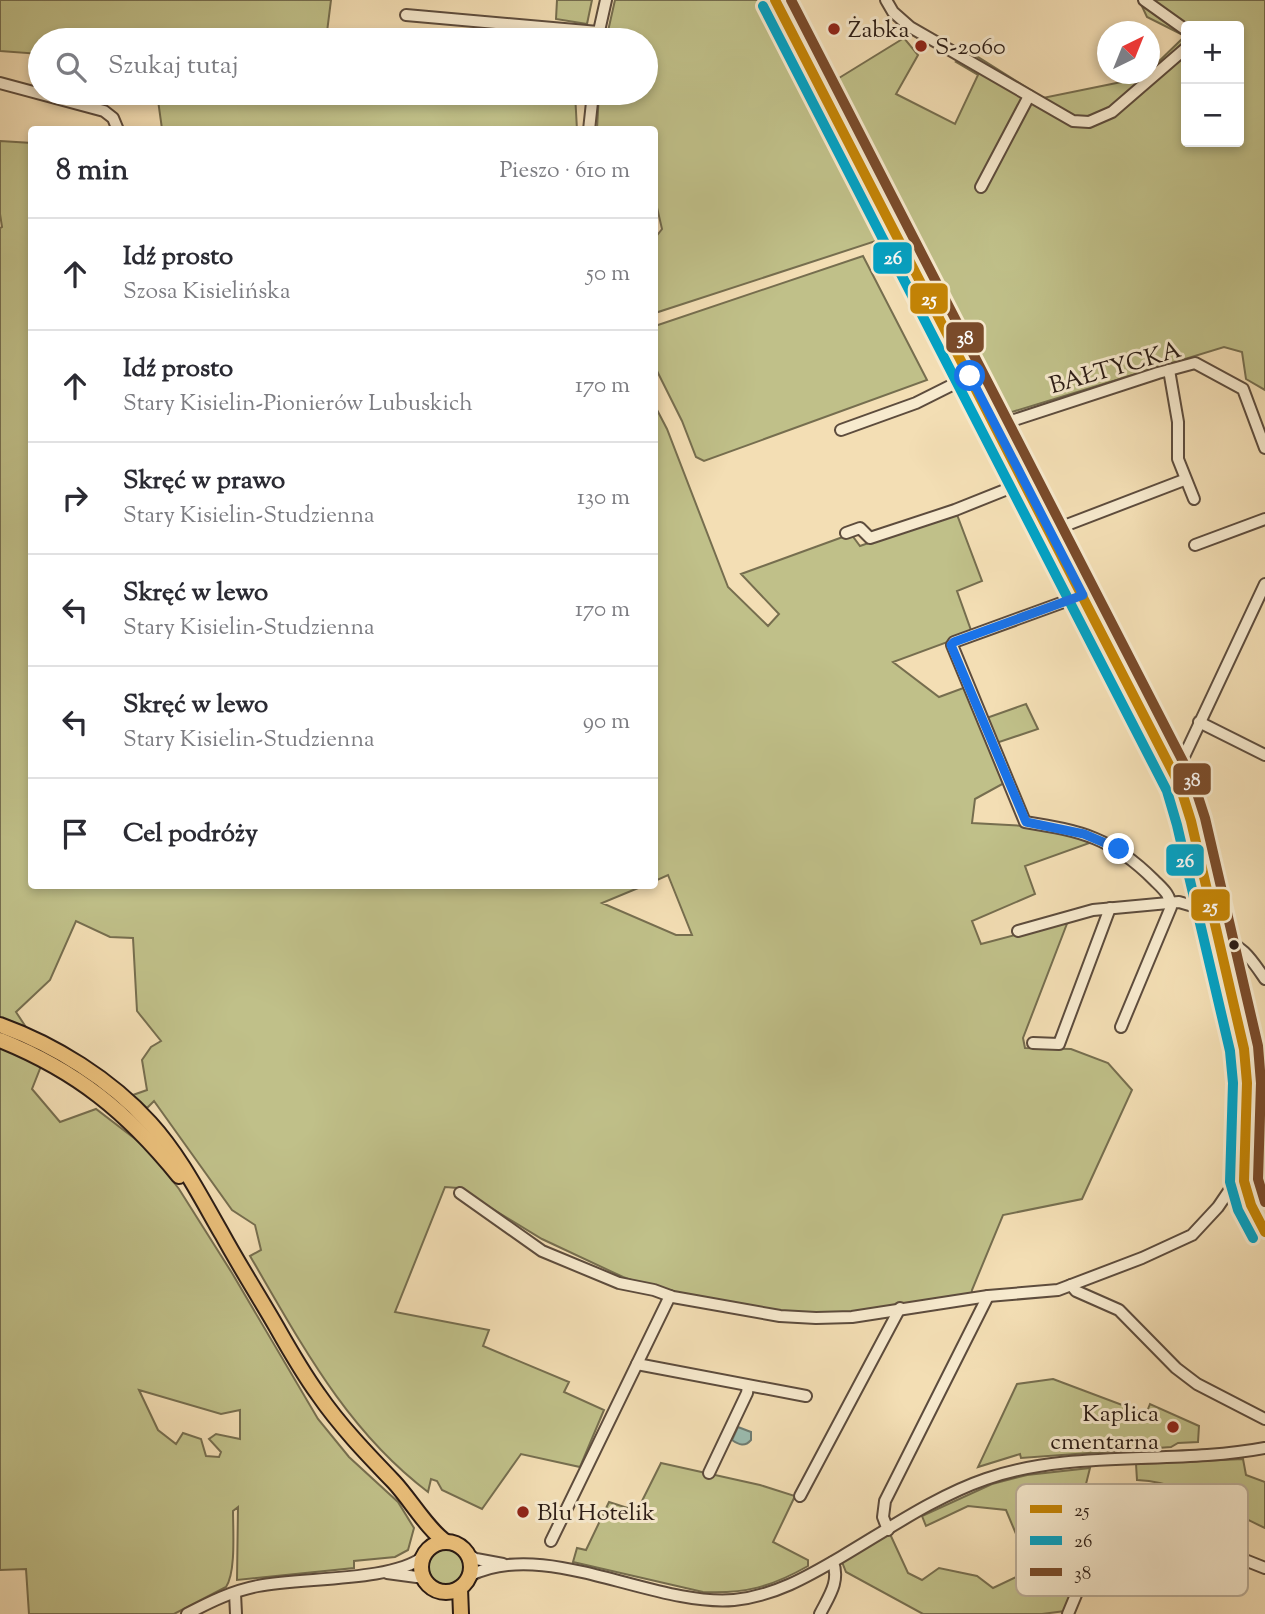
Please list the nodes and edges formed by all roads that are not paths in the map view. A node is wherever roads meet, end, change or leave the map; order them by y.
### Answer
1 (606, 0) edge
2 (775, 0) edge
3 (887, 0) edge
4 (1144, 0) edge
5 (406, 15) dead end
6 (1181, 26) edge
7 (524, 28) edge
8 (599, 28) edge
9 (1181, 52) edge
10 (0, 83) edge
11 (28, 91) edge
12 (1029, 96) junction
13 (82, 105) edge
14 (592, 105) edge
15 (116, 126) edge
16 (589, 126) edge
17 (981, 187) dead end
18 (1169, 370) junction
19 (970, 376) junction
20 (996, 426) junction
21 (841, 430) dead end
22 (1265, 448) edge
23 (1184, 480) junction
24 (1025, 482) junction
25 (1194, 499) dead end
26 (1265, 519) edge
27 (1051, 531) junction
28 (846, 533) dead end
29 (1195, 545) dead end
30 (1265, 584) edge
31 (1083, 595) junction
32 (1199, 722) junction
33 (1265, 755) edge
34 (1173, 769) junction
35 (1171, 902) junction
36 (1110, 908) junction
37 (1212, 908) junction
38 (1018, 931) dead end
39 (1219, 941) junction
40 (1265, 979) edge
41 (0, 1025) edge
42 (1121, 1027) dead end
43 (0, 1040) edge
44 (1033, 1043) dead end
45 (1247, 1102) junction
46 (1265, 1105) edge
47 (1244, 1181) junction
48 (460, 1193) dead end
49 (1265, 1231) edge
50 (221, 1234) junction
51 (1071, 1285) junction
52 (670, 1296) junction
53 (988, 1296) junction
54 (900, 1308) junction
55 (637, 1364) junction
56 (748, 1385) junction
57 (806, 1396) dead end
58 (1265, 1419) edge
59 (1265, 1448) edge
60 (709, 1473) dead end
61 (800, 1496) dead end
62 (419, 1513) junction
63 (888, 1530) junction
64 (551, 1541) dead end
65 (446, 1542) junction
66 (426, 1553) junction
67 (467, 1554) junction
68 (1248, 1561) edge
69 (833, 1562) junction
70 (509, 1565) junction
71 (1265, 1568) edge
72 (381, 1573) junction
73 (424, 1578) junction
74 (464, 1582) junction
75 (442, 1591) junction
76 (235, 1592) junction
77 (1076, 1596) edge
78 (187, 1614) edge
79 (236, 1614) edge
80 (453, 1614) edge
81 (461, 1614) edge
82 (820, 1614) edge
83 (1068, 1614) edge

1 - 8 street
2 - 19 street
3 - 12 street
4 - 6 street
5 - 7 street
9 - 12 street
10 - 11 street
12 - 17 street
13 - 15 street
14 - 16 street
18 - 20 street, BAŁTYCKA
18 - 22 street, BAŁTYCKA
18 - 23 street
19 - 20 street
19 - 21 street
20 - 24 street
23 - 25 street
23 - 27 street
24 - 27 street
24 - 28 street
26 - 29 street
27 - 31 street
30 - 32 street
31 - 34 street
31 - 35 street
32 - 33 street
32 - 34 street
34 - 37 street
35 - 36 street
35 - 37 street
35 - 42 street
36 - 38 street
36 - 44 street
37 - 39 street
39 - 40 street
39 - 45 street
41 - 50 main road
43 - 50 main road
45 - 46 street
45 - 47 street
47 - 49 street
47 - 51 street
48 - 52 street
50 - 62 main road
51 - 53 street
51 - 58 street
52 - 54 street
52 - 55 street
53 - 54 street
53 - 63 street
54 - 61 street
55 - 56 street
55 - 64 street
56 - 57 street
56 - 60 street
59 - 63 street
62 - 65 main road
62 - 66 main road
63 - 69 street
65 - 66 main road
65 - 67 main road
66 - 72 street
66 - 73 main road
67 - 70 street
67 - 74 main road
68 - 71 street
69 - 70 street
69 - 82 street
70 - 74 street
72 - 73 street
72 - 76 street
73 - 75 main road
74 - 75 main road
74 - 81 main road
75 - 80 main road
76 - 78 street
76 - 79 street
77 - 83 street

